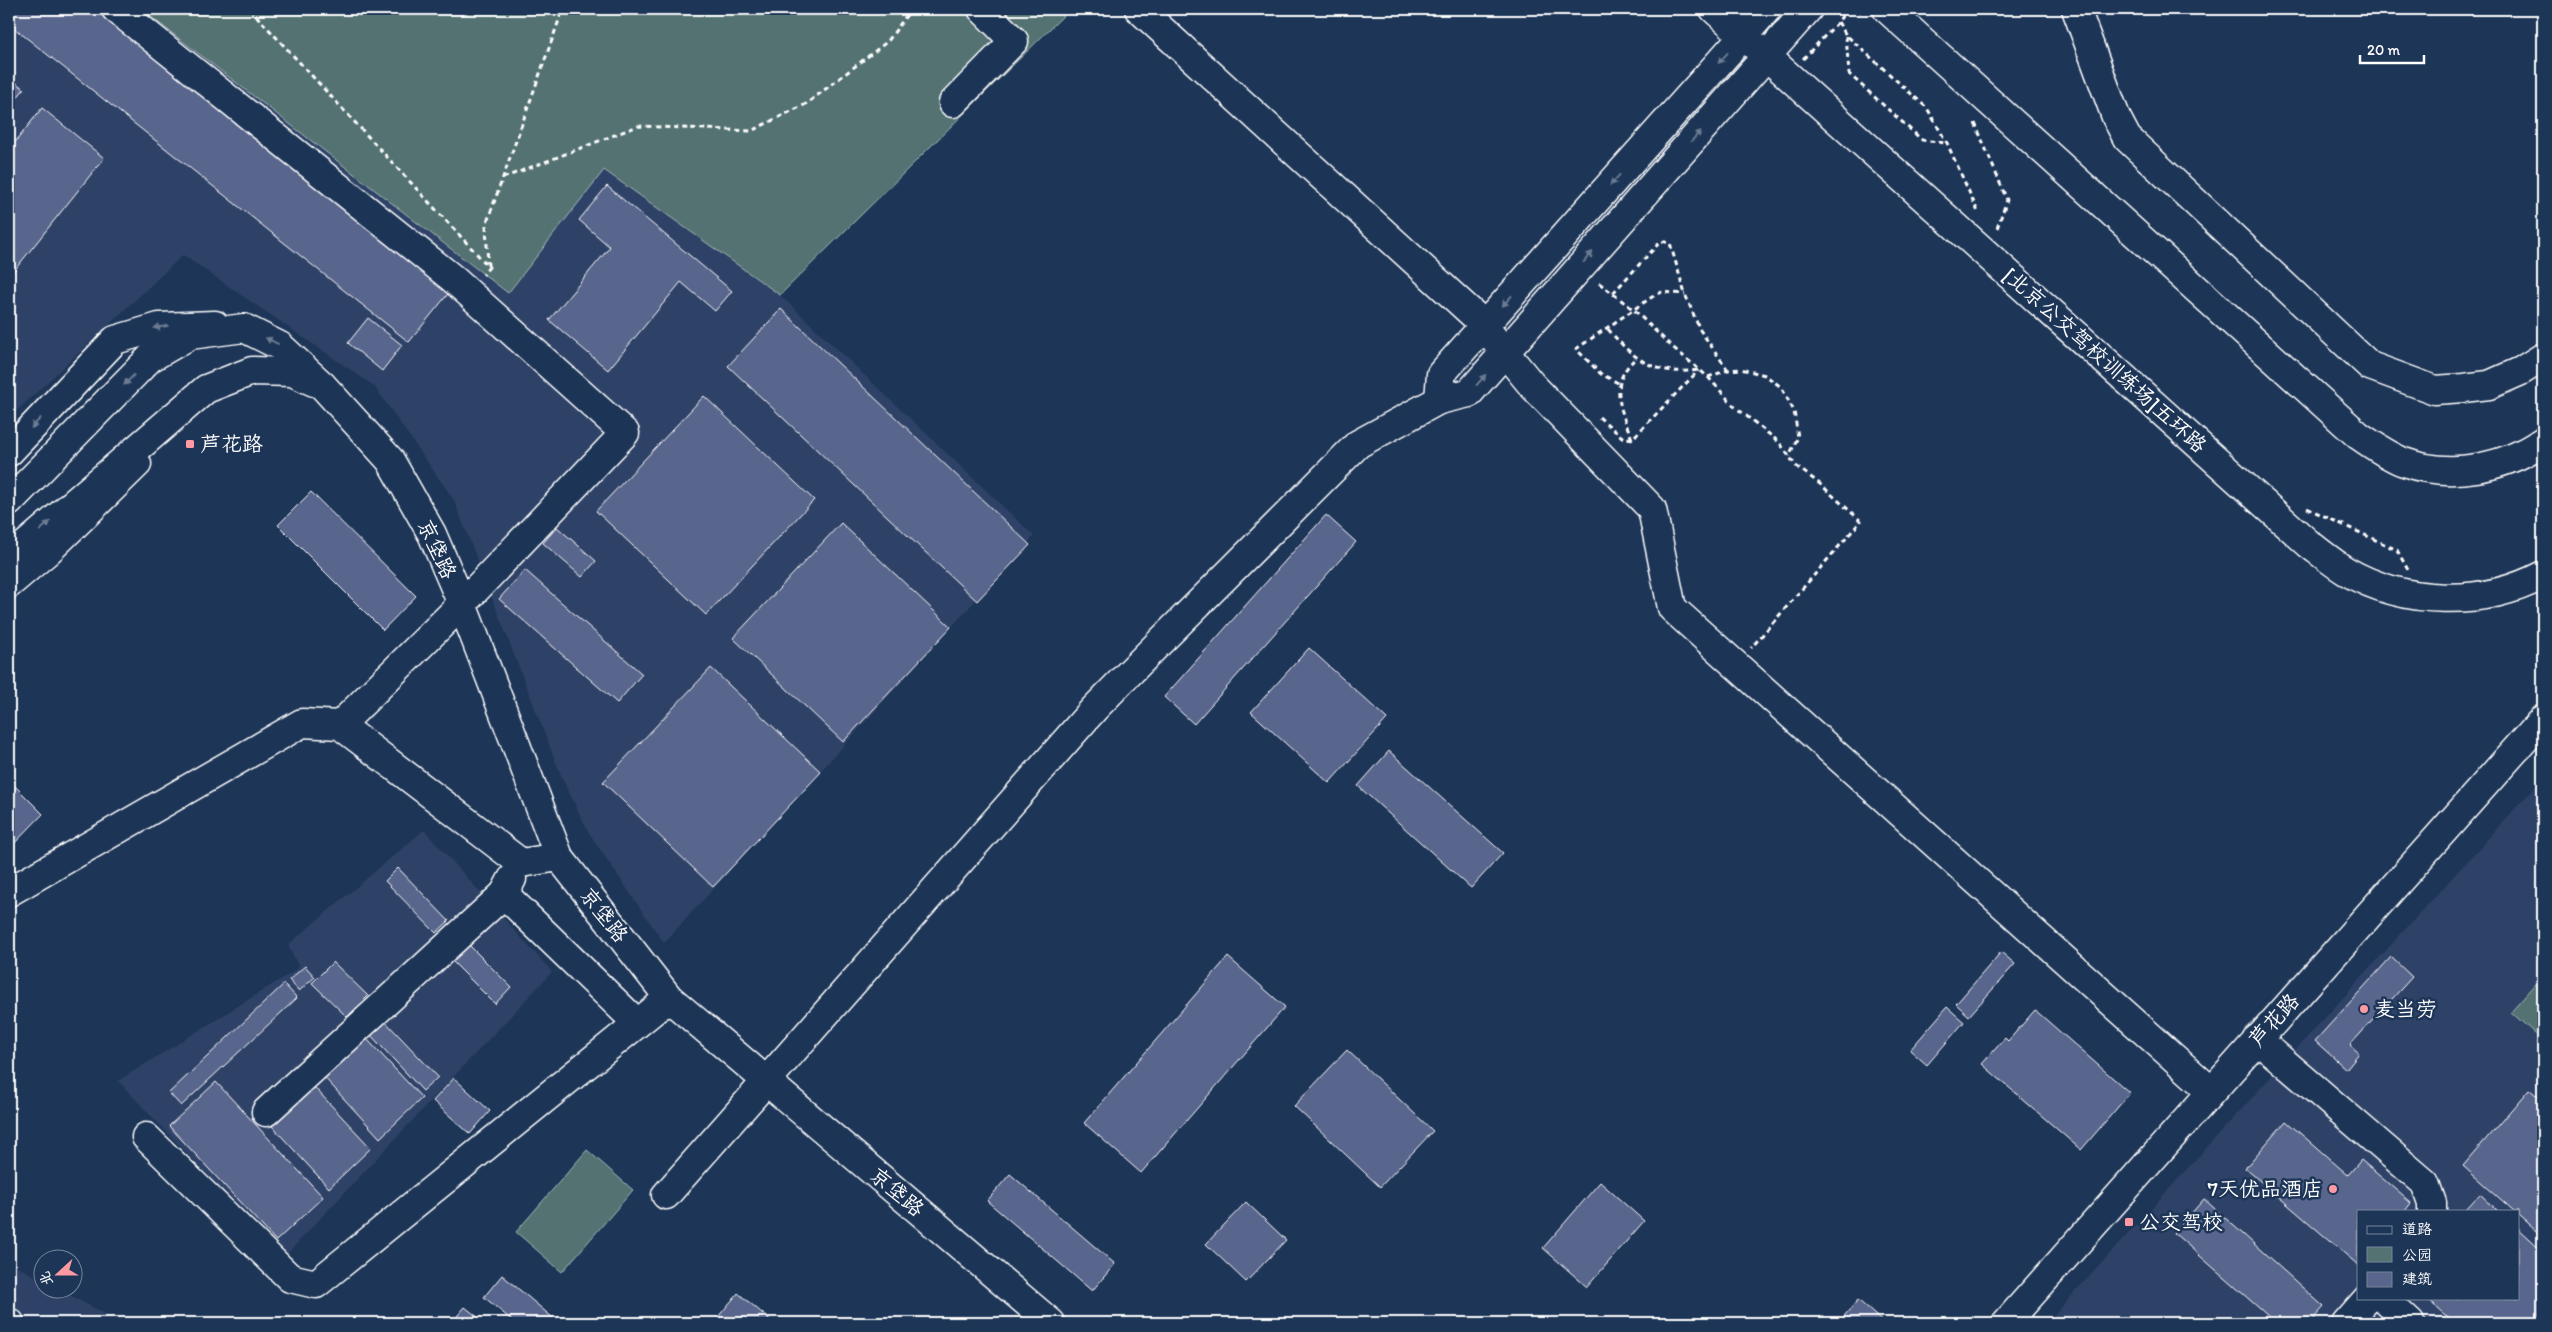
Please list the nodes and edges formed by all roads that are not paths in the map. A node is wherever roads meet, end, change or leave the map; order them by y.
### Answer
1 (116, 9) edge
2 (982, 9) edge
3 (1139, 9) edge
4 (1714, 9) edge
5 (1767, 9) edge
6 (1808, 9) edge
7 (2076, 9) edge
8 (1877, 13) edge
9 (1743, 36) junction
10 (1766, 56) junction
11 (952, 104) dead end
12 (1484, 327) junction
13 (244, 328) junction
14 (1505, 352) junction
15 (2543, 357) edge
16 (322, 385) junction
17 (206, 389) junction
18 (1439, 400) junction
19 (2543, 441) edge
20 (9, 452) edge
21 (13, 492) edge
22 (9, 559) edge
23 (2543, 575) edge
24 (9, 584) edge
25 (462, 604) junction
26 (2543, 718) edge
27 (340, 725) junction
28 (559, 857) junction
29 (521, 863) junction
30 (9, 892) edge
31 (504, 894) junction
32 (669, 998) junction
33 (637, 1023) junction
34 (2258, 1039) junction
35 (766, 1082) junction
36 (2211, 1091) junction
37 (266, 1112) dead end
38 (146, 1137) dead end
39 (666, 1195) dead end
40 (2432, 1210) edge
41 (2366, 1300) edge
42 (2385, 1300) edge
43 (1050, 1323) edge
44 (2006, 1323) edge
45 (2346, 1323) edge
46 (2410, 1323) edge

1 - 25 street
2 - 11 street
3 - 12 street
4 - 9 street, [北京公交驾校训练场]五环路
5 - 9 street
6 - 10 street
7 - 15 street
8 - 19 street
9 - 10 street, [北京公交驾校训练场]五环路
9 -> 12 street
14 -> 10 street
10 - 23 street, [北京公交驾校训练场]五环路
12 - 14 street
12 - 18 street
16 -> 13 street
13 -> 20 street
13 -> 21 street
18 -> 14 street
14 - 36 street
16 - 17 street
16 - 25 street, 京垡路
22 -> 17 street
17 - 24 street
18 - 35 street
25 - 27 street
25 - 28 street, 京垡路
26 - 34 street, 芦花路
27 - 29 street
27 - 30 street
28 - 29 street
28 - 32 street, 京垡路
29 - 31 street
31 - 33 street
31 - 37 street
32 - 33 street
32 - 35 street, 京垡路
33 - 38 street
34 - 36 street, 芦花路
34 - 40 street
35 - 39 street
35 - 43 street, 京垡路
36 - 44 street, 芦花路
41 - 45 street
42 - 46 street

